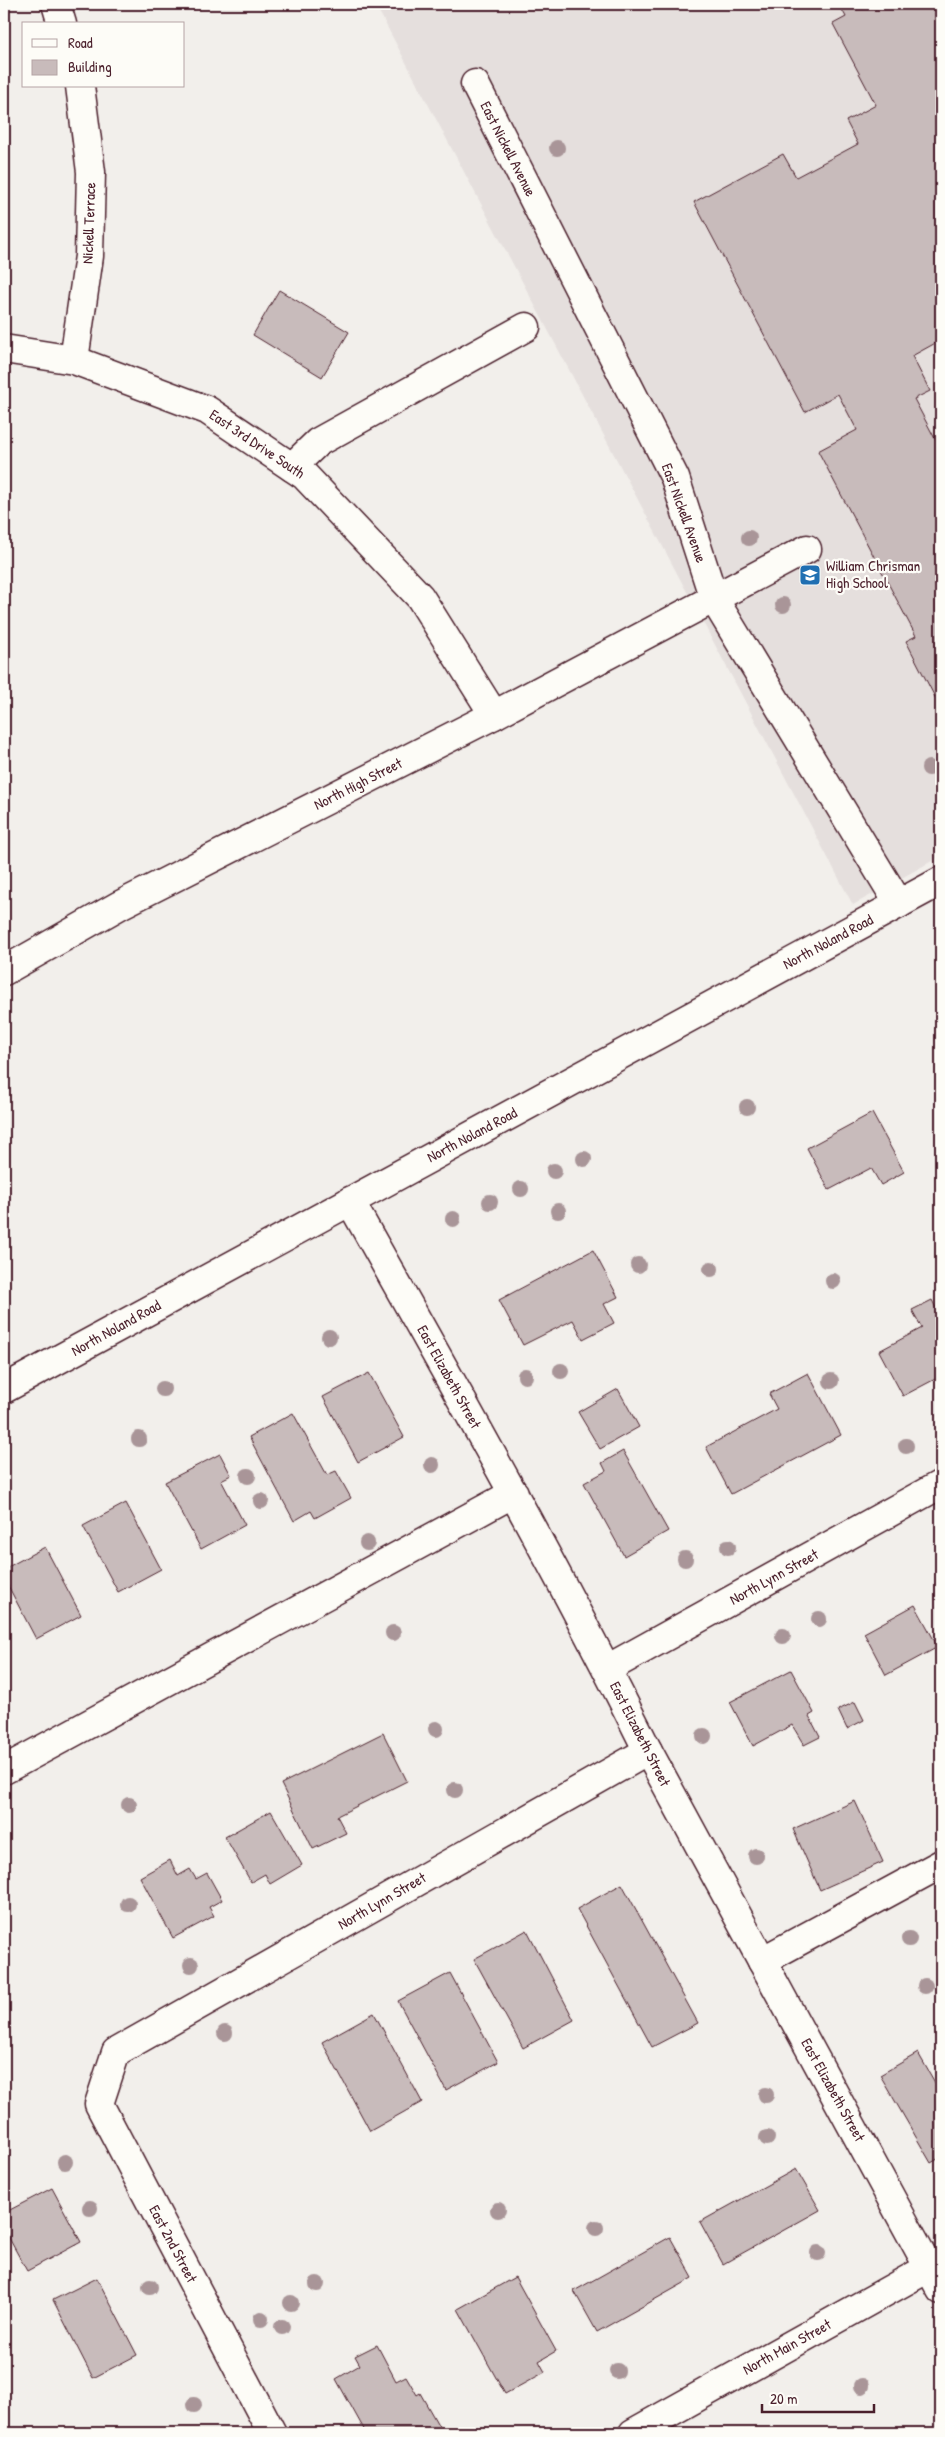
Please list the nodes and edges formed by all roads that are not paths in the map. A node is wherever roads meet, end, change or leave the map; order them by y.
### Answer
1 (56, 4) edge
2 (61, 22) edge
3 (475, 84) dead end
4 (80, 88) edge
5 (526, 327) dead end
6 (4, 349) edge
7 (74, 360) junction
8 (292, 467) junction
9 (807, 549) dead end
10 (714, 599) junction
11 (494, 715) junction
12 (941, 881) edge
13 (899, 904) junction
14 (4, 971) edge
15 (350, 1201) junction
16 (4, 1389) edge
17 (941, 1484) edge
18 (514, 1493) junction
19 (607, 1669) junction
20 (648, 1751) junction
21 (4, 1770) edge
22 (941, 1864) edge
23 (762, 1961) junction
24 (116, 2052) joint
25 (937, 2273) edge
26 (272, 2433) edge
27 (633, 2433) edge

1 - 2 street
3 - 10 street, East Nickell Avenue
4 - 7 street, Nickell Terrace
5 - 8 street
6 - 7 street, East 3rd Drive South
7 - 8 street, East 3rd Drive South
8 - 11 street, East 3rd Drive South
9 - 10 street, North High Street
10 - 11 street, North High Street
10 - 13 street, East Nickell Avenue
11 - 14 street, North High Street
12 - 13 street, North Noland Road
13 - 15 street, North Noland Road
15 - 16 street, North Noland Road
15 - 18 street, East Elizabeth Street
17 - 19 street, North Lynn Street
18 - 19 street, East Elizabeth Street
18 - 21 street
19 - 20 street, East Elizabeth Street
20 - 23 street, East Elizabeth Street
20 - 24 street, North Lynn Street
22 - 23 street
23 - 25 street, East Elizabeth Street
24 - 26 street, East 2nd Street
25 - 27 street, North Main Street

